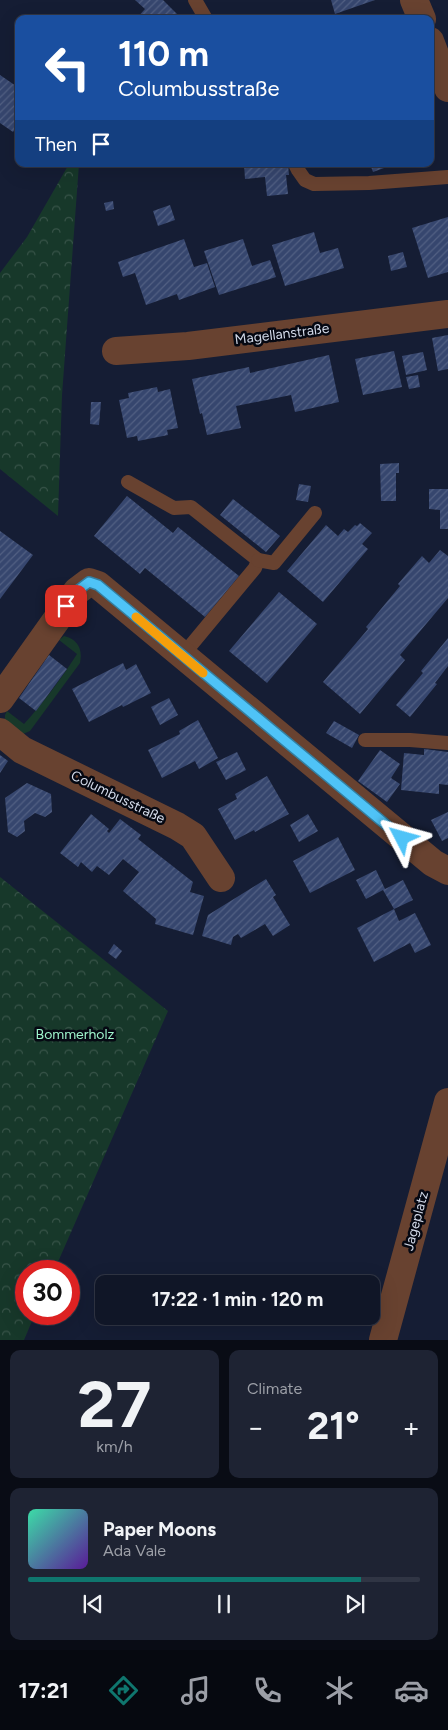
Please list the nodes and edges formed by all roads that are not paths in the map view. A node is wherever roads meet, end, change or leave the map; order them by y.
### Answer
1 (195, 0) edge
2 (414, 0) edge
3 (204, 15) edge
4 (420, 15) edge
5 (434, 51) edge
6 (448, 88) edge
7 (296, 167) edge
8 (448, 177) edge
9 (448, 314) edge
10 (116, 351) dead end
11 (128, 482) dead end
12 (315, 514) dead end
13 (258, 560) junction
14 (182, 656) junction
15 (0, 699) edge
16 (0, 732) edge
17 (365, 740) dead end
18 (448, 743) edge
19 (448, 871) edge
20 (222, 878) dead end
21 (448, 1102) edge
22 (383, 1340) edge

1 - 3 lane
2 - 4 street
5 - 6 street
7 - 8 lane
9 - 10 street, Magellanstraße
11 - 13 lane
12 - 13 lane
13 - 14 lane
14 - 15 street
14 - 19 street
16 - 20 street, Columbusstraße
17 - 18 lane
21 - 22 street, Jageplatz

